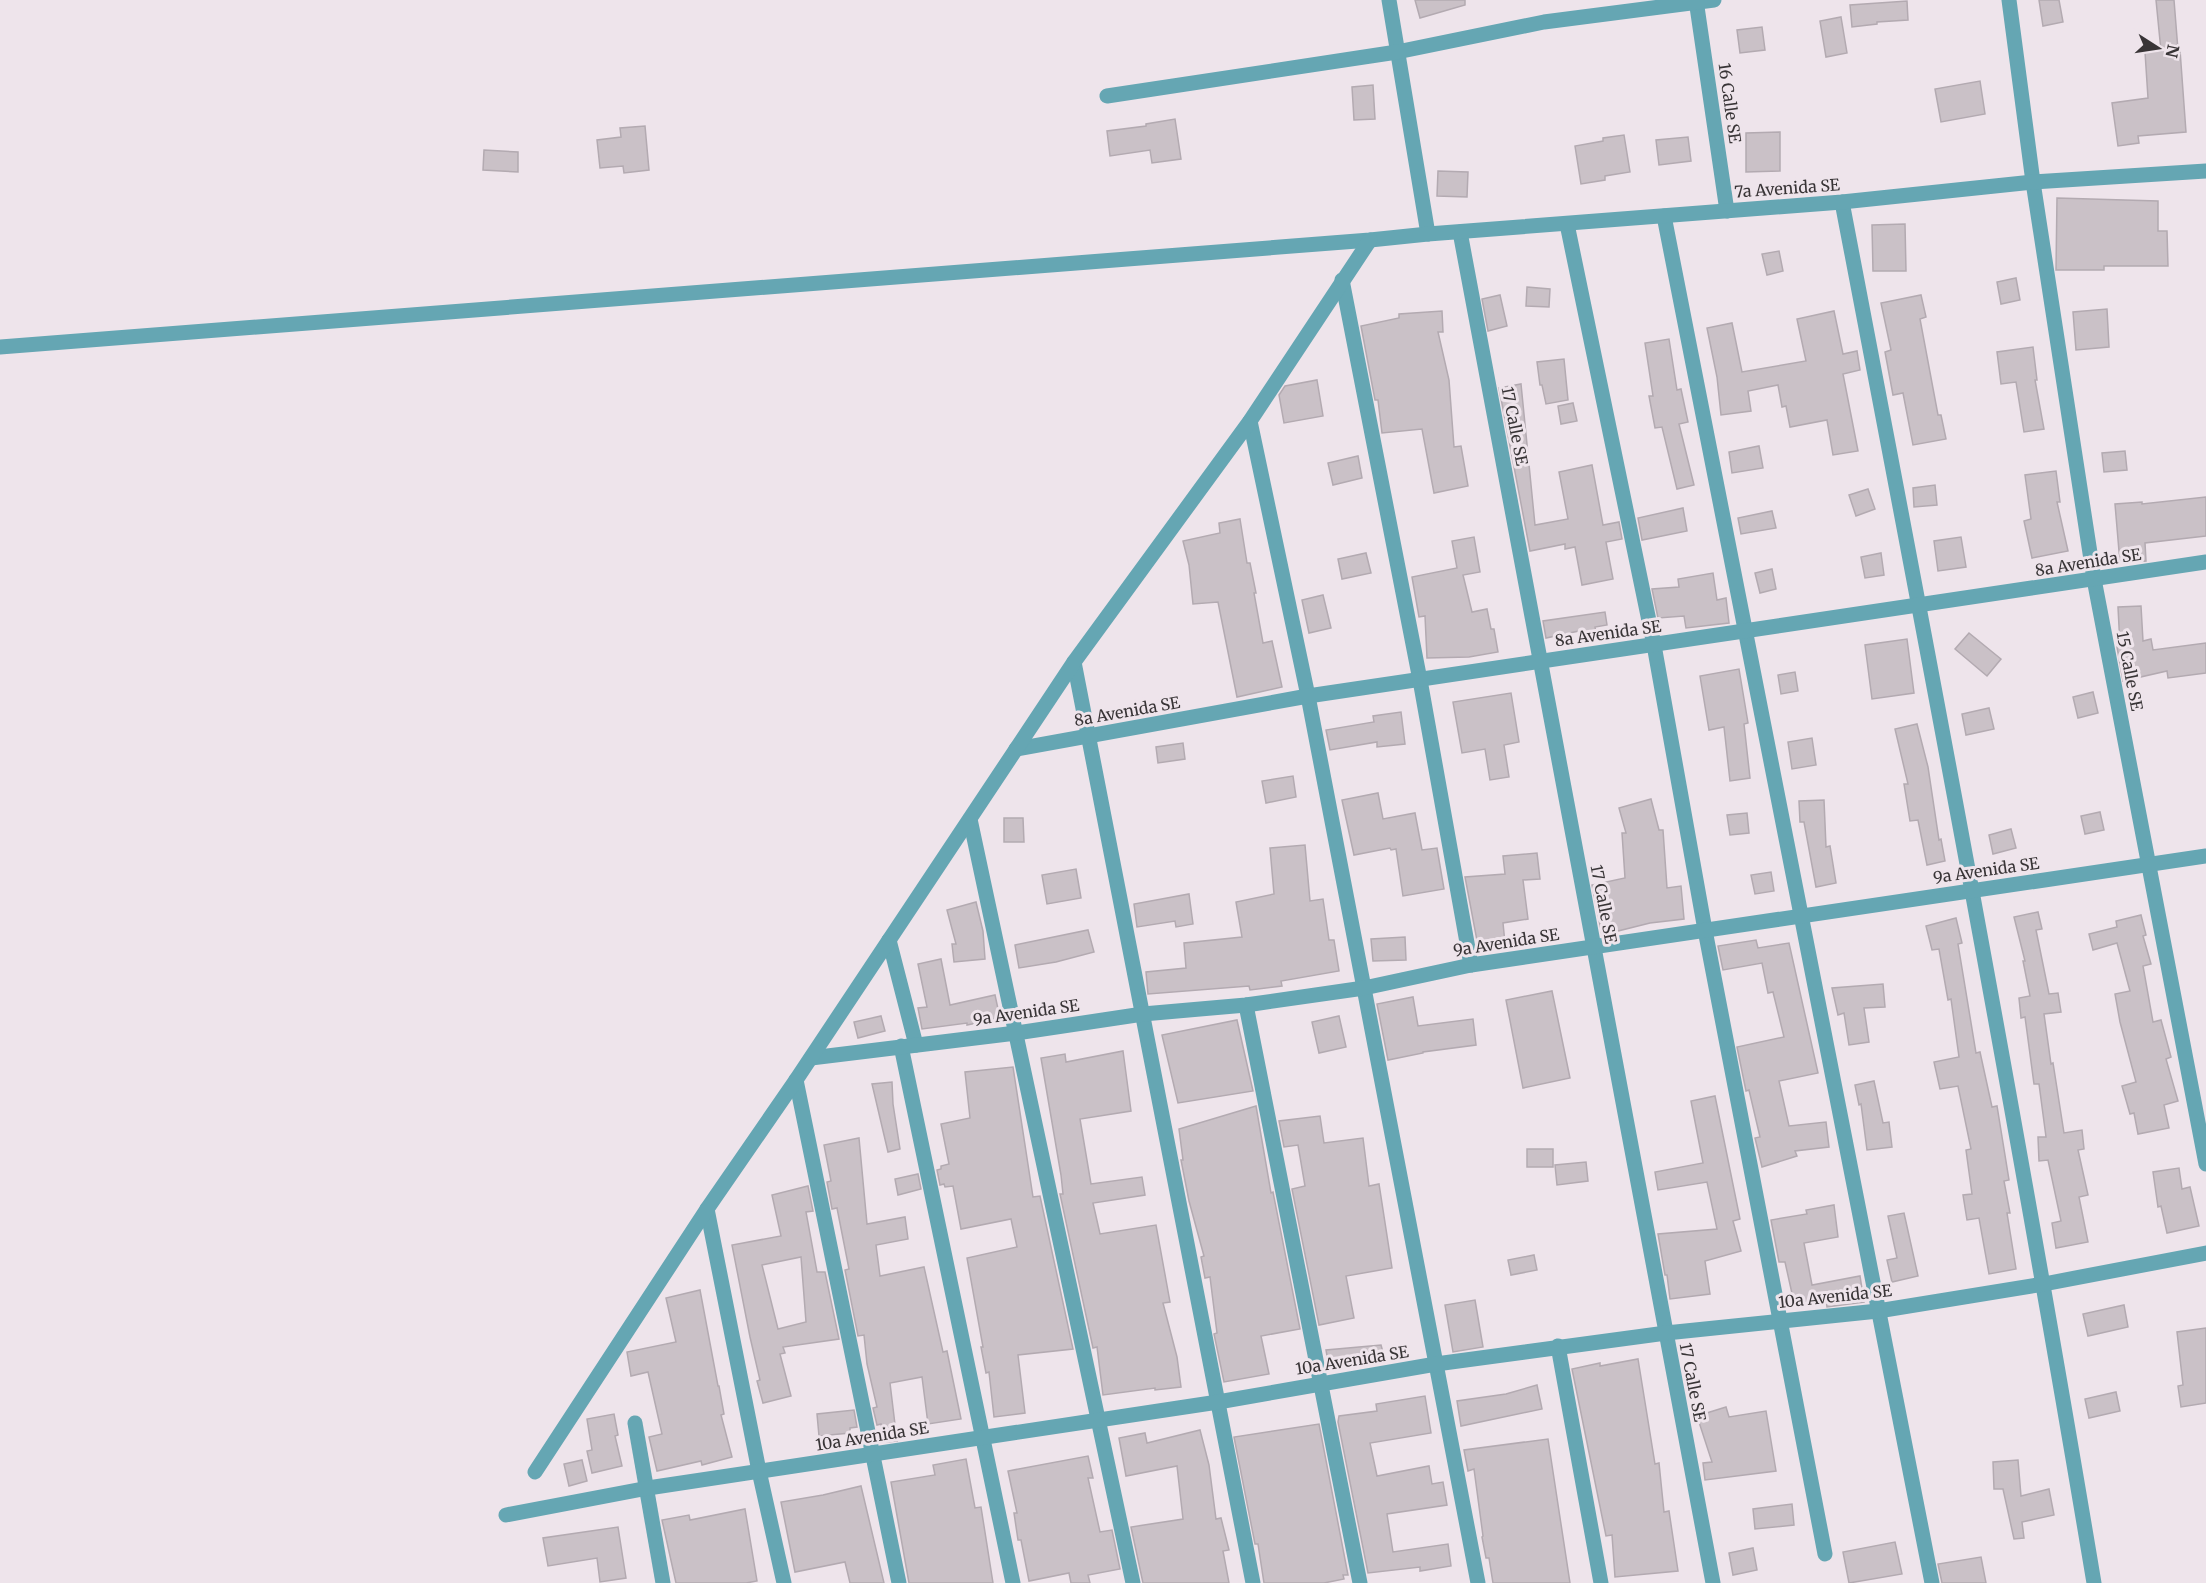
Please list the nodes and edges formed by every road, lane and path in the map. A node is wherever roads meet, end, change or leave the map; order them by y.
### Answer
1 (1389, 0) edge
2 (1714, 0) edge
3 (2009, 0) edge
4 (1696, 1) edge
5 (1397, 52) junction
6 (1107, 96) dead end
7 (2206, 171) edge
8 (2033, 182) junction
9 (1842, 202) junction
10 (1727, 211) junction
11 (1664, 216) junction
12 (1567, 224) junction
13 (1460, 232) junction
14 (1428, 234) junction
15 (1370, 240) junction
16 (1342, 280) junction
17 (0, 346) edge
18 (1250, 421) junction
19 (2206, 562) edge
20 (2094, 579) junction
21 (1919, 605) junction
22 (1745, 631) junction
23 (1654, 645) junction
24 (1074, 662) junction
25 (1541, 662) junction
26 (1420, 680) junction
27 (1308, 696) junction
28 (1089, 736) junction
29 (1016, 749) junction
30 (970, 819) junction
31 (2206, 856) edge
32 (2148, 864) junction
33 (1973, 890) junction
34 (1801, 916) junction
35 (1705, 930) junction
36 (889, 940) junction
37 (1594, 946) junction
38 (1471, 965) junction
39 (1364, 988) junction
40 (1246, 1005) junction
41 (1143, 1014) junction
42 (1016, 1033) junction
43 (908, 1046) junction
44 (811, 1058) junction
45 (796, 1080) junction
46 (2206, 1164) edge
47 (707, 1209) junction
48 (2206, 1253) edge
49 (2044, 1284) junction
50 (1878, 1311) junction
51 (1779, 1320) junction
52 (1666, 1333) junction
53 (1558, 1346) junction
54 (1436, 1364) junction
55 (1321, 1383) junction
56 (1218, 1402) junction
57 (1098, 1420) junction
58 (635, 1423) dead end
59 (982, 1438) junction
60 (873, 1454) junction
61 (535, 1472) dead end
62 (759, 1472) junction
63 (648, 1488) junction
64 (506, 1515) dead end
65 (1825, 1554) dead end
66 (663, 1583) edge
67 (784, 1583) edge
68 (899, 1583) edge
69 (1013, 1583) edge
70 (1133, 1583) edge
71 (1253, 1583) edge
72 (1360, 1583) edge
73 (1478, 1583) edge
74 (1601, 1583) edge
75 (1713, 1583) edge
76 (1932, 1583) edge
77 (2094, 1583) edge

1 - 5 street
2 - 4 street
3 - 8 street, 15 Calle SE
4 - 5 street
4 - 10 street, 16 Calle SE
5 - 6 street
5 - 14 street
7 - 8 street, 7a Avenida SE
8 - 9 street, 7a Avenida SE
8 - 20 street, 15 Calle SE
9 - 10 street, 7a Avenida SE
9 - 21 street
10 - 11 street, 7a Avenida SE
11 - 12 street, 7a Avenida SE
11 - 22 street
12 - 13 street, 7a Avenida SE
12 - 23 street
13 - 14 street, 7a Avenida SE
13 - 25 street, 17 Calle SE
14 - 15 street, 7a Avenida SE
15 - 16 street
15 - 17 street, 7a Avenida SE
16 - 18 street
16 - 26 street
18 - 24 street
18 - 27 street
19 - 20 street, 8a Avenida SE
20 - 21 street, 8a Avenida SE
20 - 32 street, 15 Calle SE
21 - 22 street, 8a Avenida SE
21 - 33 street
22 - 23 street, 8a Avenida SE
22 - 34 street
23 - 25 street, 8a Avenida SE
23 - 35 street
24 - 28 street
24 - 29 street
25 - 26 street, 8a Avenida SE
25 - 37 street, 17 Calle SE
26 - 27 street, 8a Avenida SE
26 - 38 street
27 - 28 street, 8a Avenida SE
27 - 39 street
28 - 29 street, 8a Avenida SE
28 - 41 street
29 - 30 street
30 - 36 street
30 - 42 street
31 - 32 street, 9a Avenida SE
32 - 33 street, 9a Avenida SE
32 - 46 street, 15 Calle SE
33 - 34 street, 9a Avenida SE
33 - 49 street
34 - 35 street, 9a Avenida SE
34 - 50 street
35 - 37 street, 9a Avenida SE
35 - 51 street
36 - 43 street
36 - 44 street
37 - 38 street, 9a Avenida SE
37 - 52 street, 17 Calle SE
38 - 39 street, 9a Avenida SE
39 - 40 street, 9a Avenida SE
39 - 54 street
40 - 41 street, 9a Avenida SE
40 - 55 street
41 - 42 street, 9a Avenida SE
41 - 56 street
42 - 43 street, 9a Avenida SE
42 - 57 street
43 - 44 street, 9a Avenida SE
43 - 59 street
44 - 45 street
45 - 47 street
45 - 60 street
47 - 61 street
47 - 62 street
48 - 49 street, 10a Avenida SE
49 - 50 street, 10a Avenida SE
49 - 77 street
50 - 51 street, 10a Avenida SE
50 - 76 street
51 - 52 street, 10a Avenida SE
51 - 65 street
52 - 53 street, 10a Avenida SE
52 - 75 street, 17 Calle SE
53 - 54 street, 10a Avenida SE
53 - 74 street
54 - 55 street, 10a Avenida SE
54 - 73 street
55 - 56 street, 10a Avenida SE
55 - 72 street
56 - 57 street, 10a Avenida SE
56 - 71 street
57 - 59 street, 10a Avenida SE
57 - 70 street
58 - 63 street
59 - 60 street, 10a Avenida SE
59 - 69 street
60 - 62 street, 10a Avenida SE
60 - 68 street
62 - 63 street, 10a Avenida SE
62 - 67 street
63 - 64 street, 10a Avenida SE
63 - 66 street

